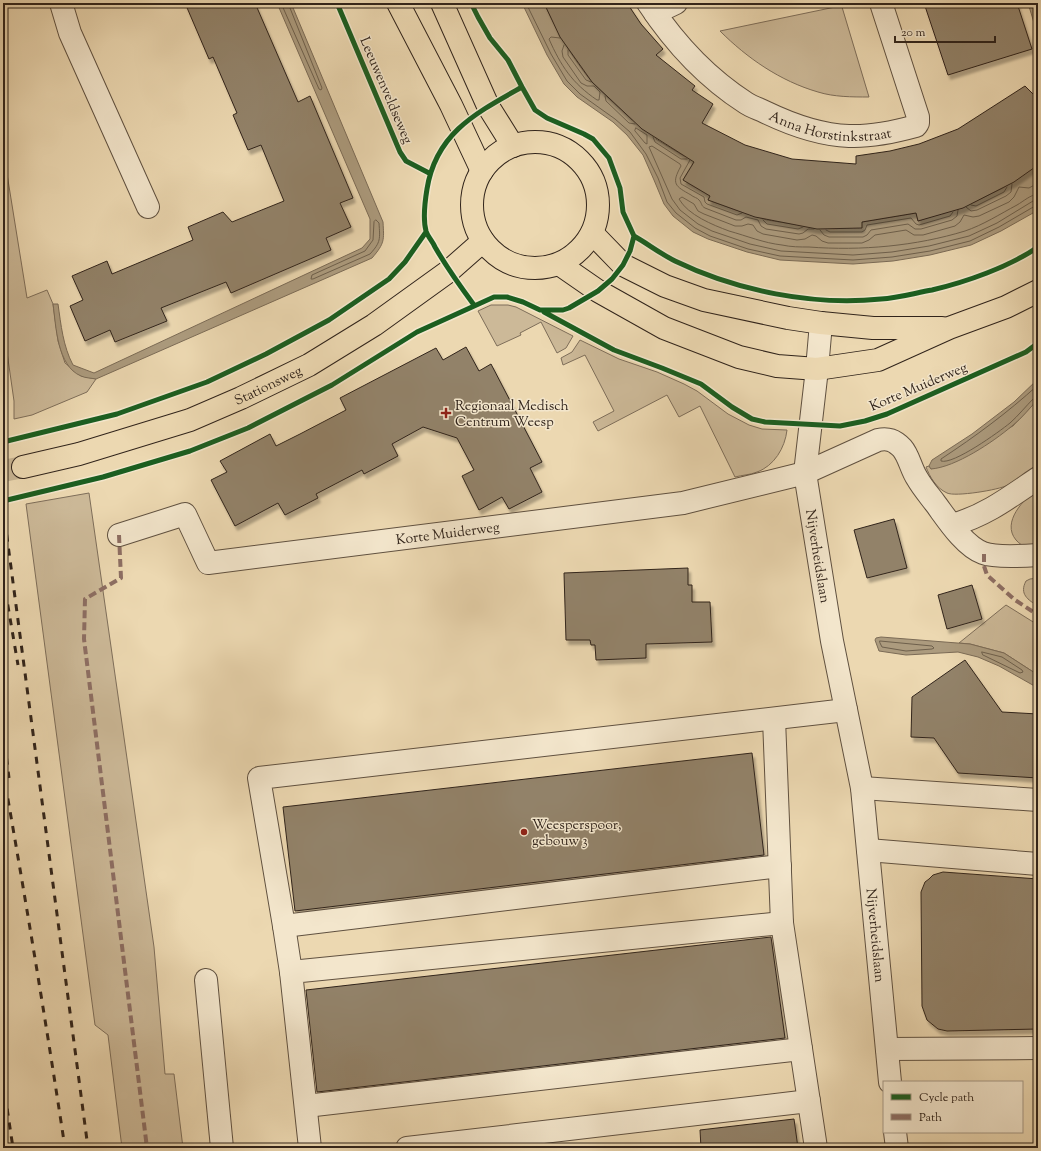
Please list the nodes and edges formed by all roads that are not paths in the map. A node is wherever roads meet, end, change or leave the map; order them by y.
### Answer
1 (61, 3) edge
2 (398, 3) edge
3 (442, 3) edge
4 (676, 3) edge
5 (881, 3) edge
6 (652, 8) edge
7 (513, 146) junction
8 (482, 171) junction
9 (148, 208) dead end
10 (592, 233) junction
11 (483, 241) junction
12 (559, 264) junction
13 (1038, 291) edge
14 (820, 323) junction
15 (950, 328) junction
16 (817, 369) junction
17 (23, 467) tunnel mouth
18 (805, 473) junction
19 (1038, 478) edge
20 (952, 525) junction
21 (119, 535) dead end
22 (1038, 555) edge
23 (846, 710) junction
24 (774, 719) junction
25 (862, 788) junction
26 (1038, 800) edge
27 (868, 850) junction
28 (1038, 864) edge
29 (780, 866) junction
30 (782, 923) junction
31 (284, 926) junction
32 (291, 972) junction
33 (206, 980) dead end
34 (1038, 1048) edge
35 (801, 1049) junction
36 (887, 1049) junction
37 (890, 1081) edge
38 (809, 1101) junction
39 (306, 1106) junction
40 (895, 1133) edge
41 (222, 1148) edge
42 (310, 1148) edge
43 (407, 1148) edge
44 (816, 1148) edge
45 (897, 1148) edge

1 - 9 street
2 - 8 main road
3 - 7 main road
4 - 6 street, Anna Horstinkstraat
5 - 6 street, Anna Horstinkstraat
7 - 8 main road
7 - 10 main road
8 - 11 main road
10 - 12 main road
10 - 14 main road
11 - 12 main road
11 - 17 main road, Stationsweg
12 - 16 main road
13 - 15 main road
14 - 15 main road
14 - 16 street, Nijverheidslaan
15 - 16 main road
16 - 18 street, Nijverheidslaan
18 - 20 street, Korte Muiderweg
18 - 21 street, Korte Muiderweg
18 - 23 street, Nijverheidslaan
19 - 20 street
20 - 22 street
23 - 24 street
23 - 25 street, Nijverheidslaan
24 - 29 street
24 - 31 street
25 - 26 street
25 - 27 street, Nijverheidslaan
27 - 28 street
27 - 36 street, Nijverheidslaan
29 - 30 street
29 - 31 street
30 - 32 street
30 - 35 street
31 - 32 street
32 - 39 street
33 - 41 street
34 - 36 street
35 - 38 street
35 - 39 street
36 - 37 street, Nijverheidslaan
38 - 43 street
38 - 44 street
39 - 42 street
40 - 45 street

